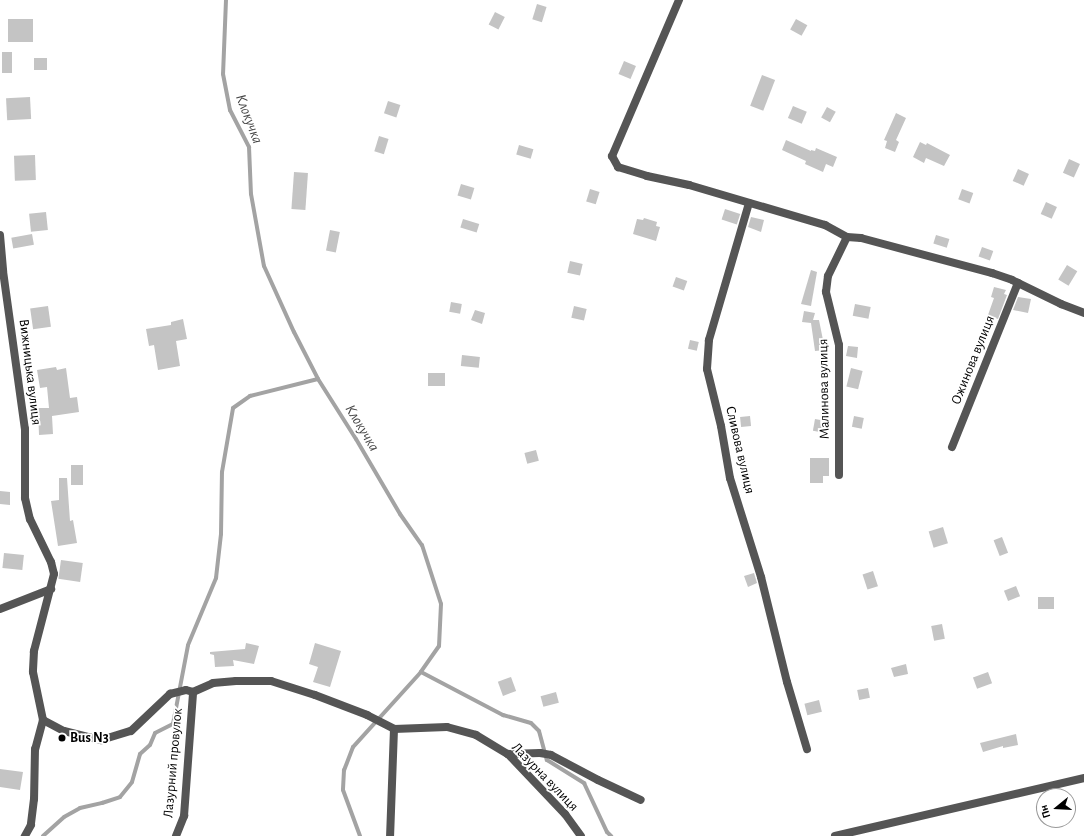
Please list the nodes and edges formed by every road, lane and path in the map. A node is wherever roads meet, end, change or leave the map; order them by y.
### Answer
1 (679, 0) edge
2 (749, 203) junction
3 (0, 234) edge
4 (847, 237) junction
5 (1018, 283) junction
6 (1084, 313) edge
7 (952, 447) dead end
8 (839, 475) dead end
9 (51, 590) junction
10 (0, 609) edge
11 (189, 691) junction
12 (43, 720) junction
13 (394, 729) junction
14 (807, 749) dead end
15 (508, 754) junction
16 (1084, 778) edge
17 (641, 800) dead end
18 (28, 834) edge
19 (176, 836) edge
20 (390, 836) edge
21 (581, 836) edge
22 (835, 836) edge

1 - 2 street
2 - 4 street
2 - 14 street, Сливова вулиця
3 - 9 street, Вижницька вулиця
4 - 5 street
4 - 8 street, Малинова вулиця
5 - 6 street
5 - 7 street, Ожинова вулиця
9 - 10 street
9 - 12 street, Вижницька вулиця
11 - 12 street
11 - 13 street
11 - 19 street, Лазурний провулок
12 - 18 street
13 - 15 street, Лазурна вулиця
13 - 20 street
15 - 17 street
15 - 21 street, Лазурна вулиця
16 - 22 street

